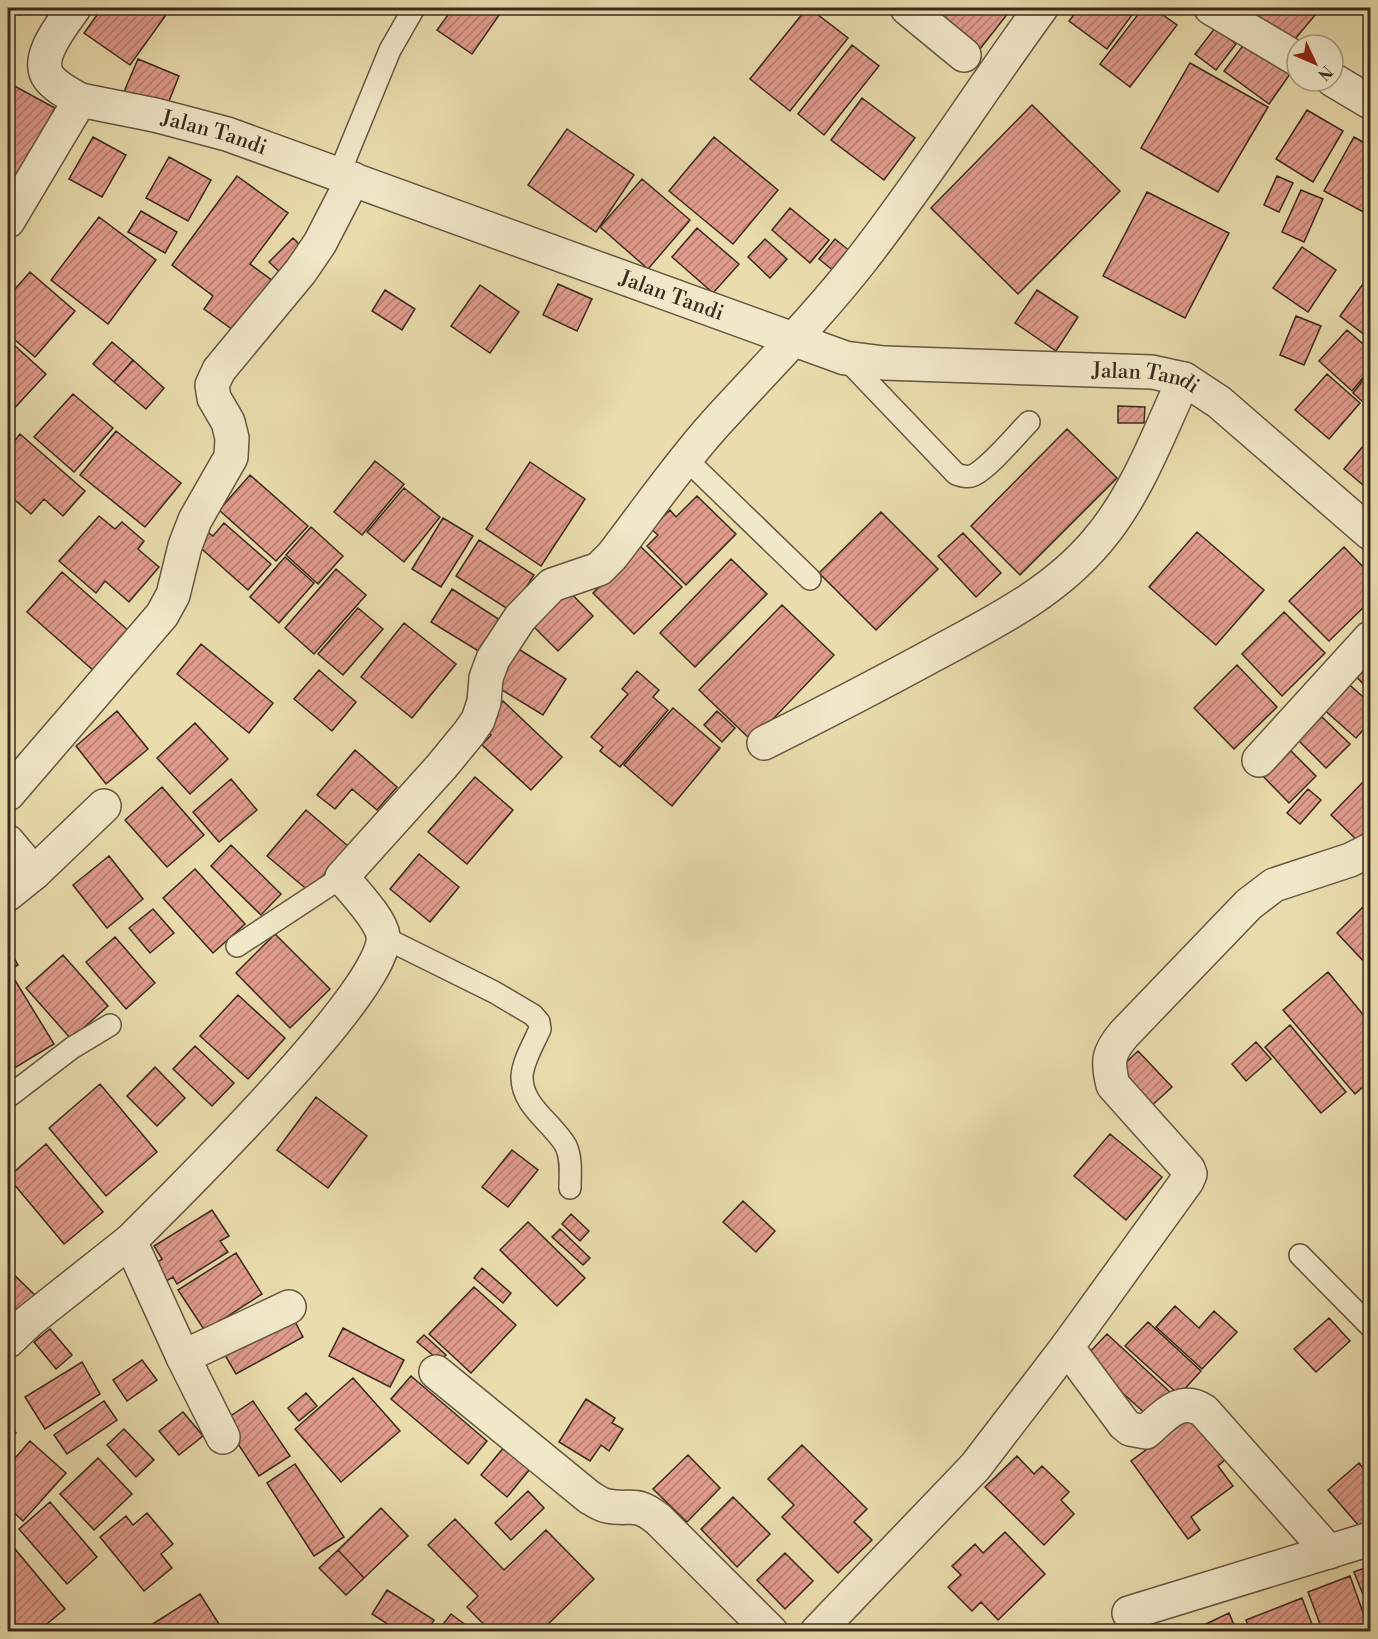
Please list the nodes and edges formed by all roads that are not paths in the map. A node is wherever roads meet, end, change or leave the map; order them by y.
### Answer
1 (74, 8) edge
2 (414, 8) edge
3 (907, 8) edge
4 (1041, 8) edge
5 (1211, 8) edge
6 (1285, 52) edge
7 (964, 55) dead end
8 (1345, 87) edge
9 (80, 100) junction
10 (1371, 102) edge
11 (346, 176) junction
12 (8, 221) edge
13 (794, 340) junction
14 (845, 358) junction
15 (1184, 379) junction
16 (1029, 422) dead end
17 (686, 459) junction
18 (1371, 533) edge
19 (810, 579) dead end
20 (1371, 638) edge
21 (764, 743) dead end
22 (1259, 760) dead end
23 (8, 795) edge
24 (104, 806) dead end
25 (8, 843) edge
26 (1371, 850) edge
27 (34, 873) junction
28 (342, 877) junction
29 (8, 894) edge
30 (383, 937) junction
31 (237, 946) dead end
32 (110, 1025) dead end
33 (8, 1097) edge
34 (570, 1188) dead end
35 (129, 1241) junction
36 (1300, 1255) dead end
37 (289, 1306) dead end
38 (1371, 1326) edge
39 (8, 1341) edge
40 (1066, 1347) junction
41 (183, 1357) junction
42 (436, 1372) dead end
43 (223, 1437) dead end
44 (1371, 1539) edge
45 (1329, 1552) junction
46 (1130, 1613) dead end
47 (771, 1632) edge
48 (817, 1632) edge

1 - 9 street
2 - 11 lane
3 - 7 street
4 - 13 street
5 - 6 street
8 - 10 street
9 - 11 street, Jalan Tandi
9 - 12 street
11 - 13 street, Jalan Tandi
11 - 23 street
13 - 14 street, Jalan Tandi
13 - 17 street
14 - 15 street, Jalan Tandi
14 - 16 lane
15 - 18 street, Jalan Tandi
15 - 21 street
17 - 19 lane
17 - 28 street
20 - 22 street
24 - 27 street
25 - 27 street
26 - 40 street
27 - 29 street
28 - 30 street
28 - 31 lane
30 - 34 lane
30 - 35 street
32 - 33 lane
35 - 39 street
35 - 41 street
36 - 38 lane
37 - 41 street
40 - 45 street
40 - 48 street
41 - 43 street
42 - 47 street
44 - 45 street
45 - 46 street

